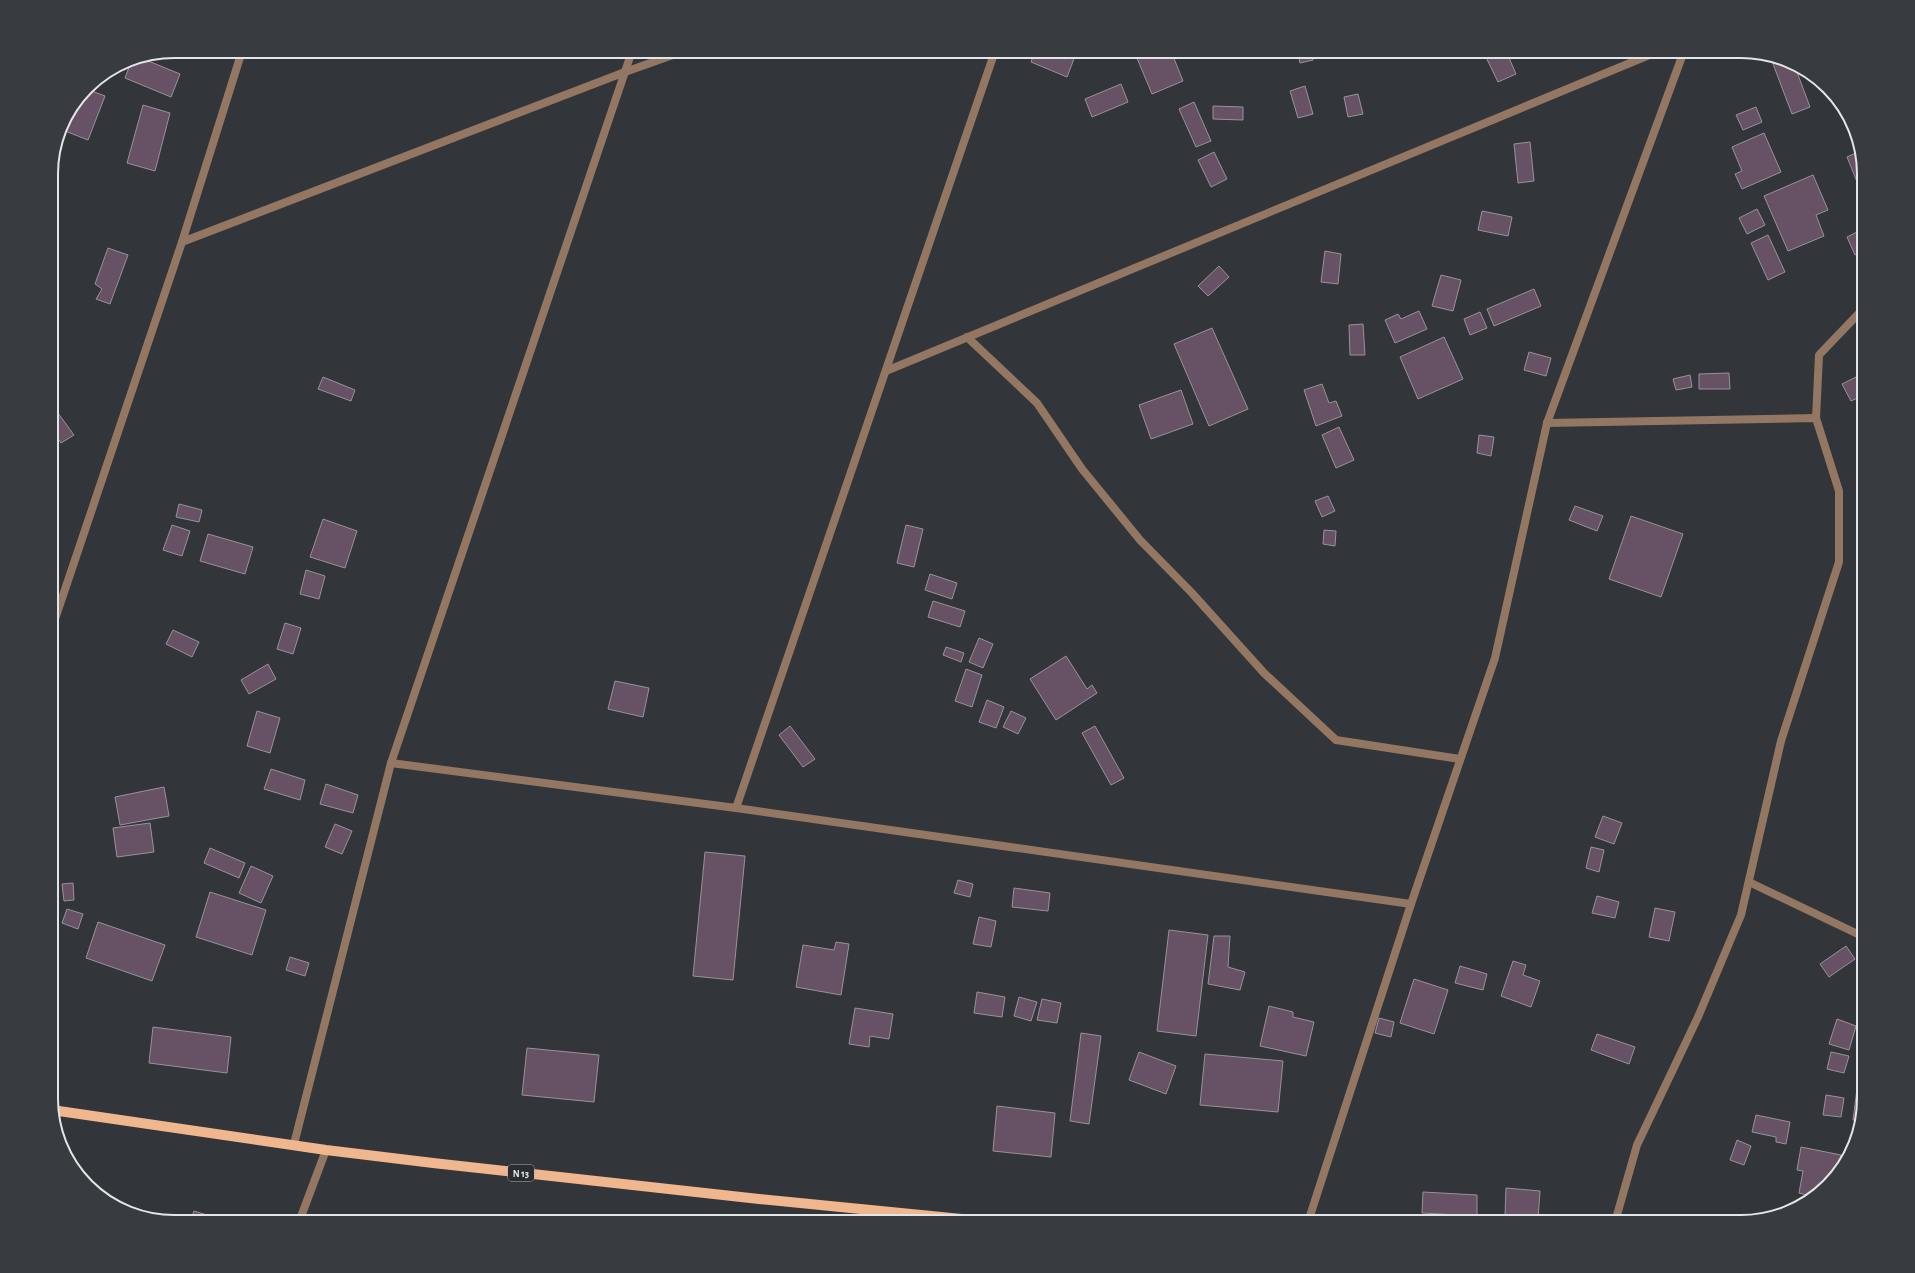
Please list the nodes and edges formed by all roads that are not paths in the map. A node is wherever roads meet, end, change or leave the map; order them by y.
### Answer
1 (240, 58) edge
2 (630, 58) edge
3 (664, 58) edge
4 (993, 58) edge
5 (1642, 58) edge
6 (1681, 58) edge
7 (625, 72) junction
8 (182, 242) junction
9 (1857, 315) edge
10 (967, 337) junction
11 (886, 371) junction
12 (1816, 418) junction
13 (1547, 423) junction
14 (58, 610) edge
15 (1460, 759) junction
16 (391, 763) junction
17 (736, 808) junction
18 (1748, 882) junction
19 (1411, 904) junction
20 (1857, 934) edge
21 (59, 1111) edge
22 (294, 1144) junction
23 (326, 1150) junction
24 (302, 1215) edge
25 (918, 1215) edge
26 (1310, 1215) edge
27 (1617, 1215) edge

1 - 8 street
2 - 7 street
3 - 7 street
4 - 11 street
5 - 10 street
6 - 13 street
7 - 8 street
7 - 16 street
8 - 14 street
9 - 12 street
10 - 11 street
10 - 15 street
11 - 17 street
12 - 13 street
12 - 18 street
13 - 15 street
15 - 19 street
16 - 17 street
16 - 22 street
17 - 19 street
18 - 20 street
18 - 27 street
19 - 26 street
21 - 22 main road, N 13
22 - 23 main road, N 13
23 - 24 street
23 - 25 main road, N 13

